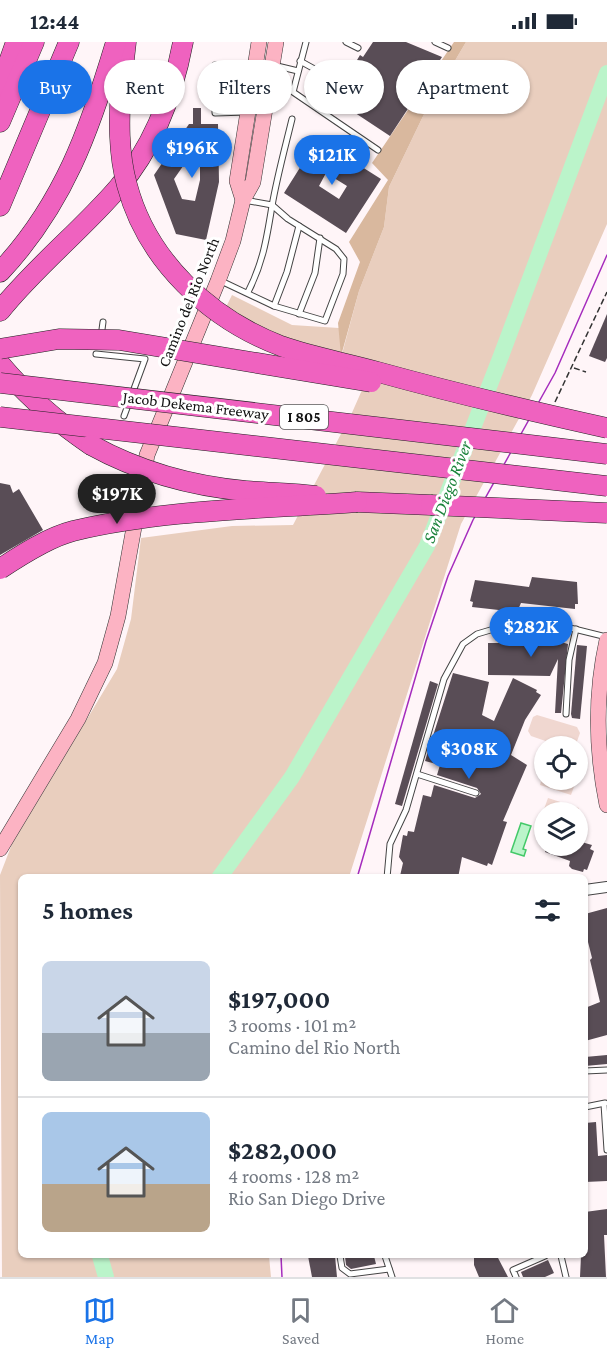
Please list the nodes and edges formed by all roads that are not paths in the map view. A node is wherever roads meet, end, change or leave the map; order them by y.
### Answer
1 (16, 42) edge
2 (34, 42) edge
3 (69, 42) edge
4 (116, 42) edge
5 (126, 42) edge
6 (183, 42) edge
7 (260, 42) edge
8 (276, 42) edge
9 (306, 42) edge
10 (346, 42) edge
11 (435, 42) edge
12 (358, 48) dead end
13 (448, 48) dead end
14 (114, 60) edge
15 (120, 60) edge
16 (256, 60) edge
17 (272, 60) edge
18 (300, 61) junction
19 (304, 63) edge
20 (292, 70) edge
21 (297, 71) junction
22 (0, 87) edge
23 (104, 101) edge
24 (116, 114) edge
25 (248, 114) edge
26 (263, 114) edge
27 (292, 119) dead end
28 (0, 122) edge
29 (378, 150) dead end
30 (243, 200) junction
31 (272, 205) junction
32 (0, 206) edge
33 (299, 226) junction
34 (320, 238) junction
35 (0, 272) edge
36 (219, 281) junction
37 (248, 292) junction
38 (274, 306) junction
39 (0, 311) edge
40 (299, 314) junction
41 (103, 322) dead end
42 (0, 349) edge
43 (0, 364) edge
44 (0, 383) edge
45 (465, 396) junction
46 (124, 416) dead end
47 (0, 417) edge
48 (607, 428) edge
49 (607, 454) edge
50 (607, 486) edge
51 (357, 502) junction
52 (607, 513) edge
53 (0, 569) edge
54 (576, 629) junction
55 (607, 638) edge
56 (566, 714) dead end
57 (417, 774) junction
58 (476, 793) dead end
59 (607, 805) edge
60 (0, 849) edge
61 (389, 874) edge
62 (607, 887) edge
63 (588, 890) edge
64 (607, 1070) edge
65 (588, 1071) edge
66 (605, 1103) edge
67 (588, 1106) edge
68 (607, 1150) edge
69 (340, 1258) edge
70 (386, 1258) edge
71 (540, 1258) edge
72 (561, 1258) edge
73 (389, 1269) junction
74 (392, 1277) edge
75 (516, 1277) edge
76 (566, 1277) edge

1 - 22 highway
2 - 28 highway
3 - 32 highway
4 - 14 highway
5 - 15 highway
6 - 39 highway
7 - 16 main road, Camino del Rio North
8 - 17 main road, Camino del Rio North
9 - 18 lane
10 - 12 lane
11 - 13 lane
18 - 19 lane
18 - 21 lane
20 - 21 lane
21 - 29 lane
23 - 35 highway
24 - 45 highway, bridge
25 - 30 main road, Camino del Rio North
26 - 30 main road, Camino del Rio North
27 - 31 lane
30 - 31 lane
30 - 36 main road, Camino del Rio North
31 - 33 lane
31 - 37 lane
33 - 34 lane
33 - 38 lane
34 - 40 lane
34 - 40 lane
36 - 37 lane
36 - 60 main road, Camino del Rio North
37 - 38 lane
38 - 40 lane
41 - 46 lane
42 - 45 highway, bridge
43 - 51 highway, bridge
44 - 49 highway, Jacob Dekema Freeway / I 805, bridge
45 - 48 highway, bridge
47 - 50 highway, Jacob Dekema Freeway / I 805, bridge
51 - 52 highway, bridge
51 - 53 highway, bridge
54 - 55 lane
54 - 56 lane
54 - 57 lane
55 - 59 main road
57 - 58 lane
57 - 61 lane
62 - 63 street
64 - 65 lane
66 - 67 lane
66 - 68 lane
69 - 73 lane
70 - 73 lane
71 - 75 lane
72 - 76 lane
73 - 74 lane

